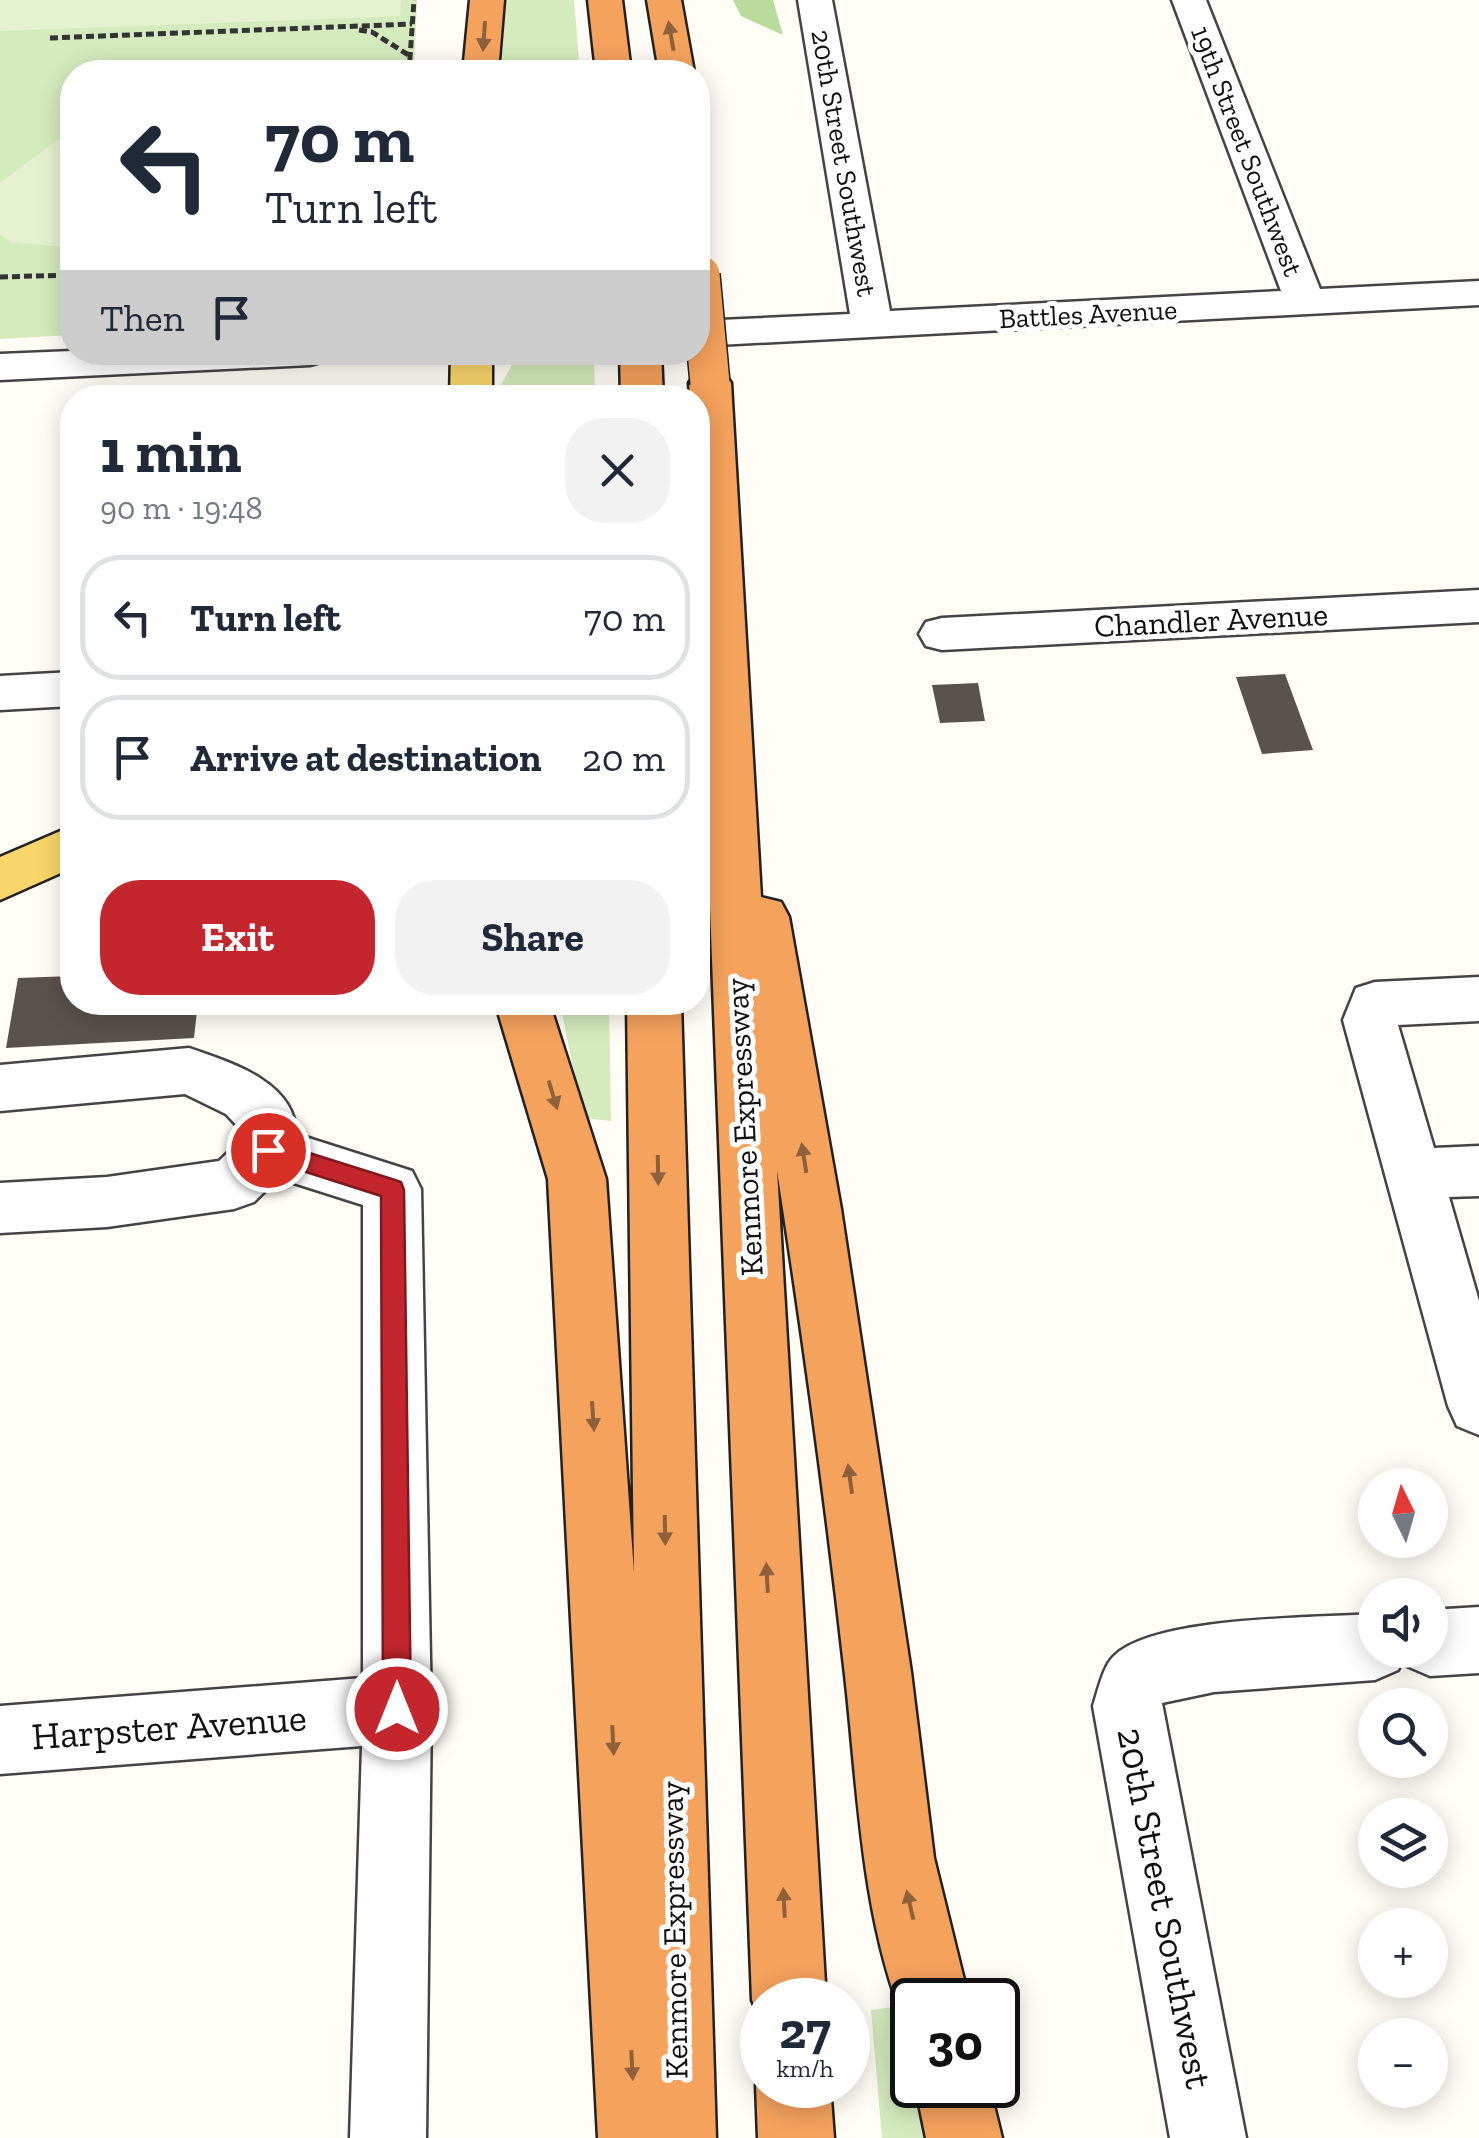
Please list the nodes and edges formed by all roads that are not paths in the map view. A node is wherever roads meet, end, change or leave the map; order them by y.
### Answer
1 (487, 0) edge
2 (605, 0) edge
3 (664, 0) edge
4 (815, 0) edge
5 (1189, 0) edge
6 (482, 60) edge
7 (612, 60) edge
8 (675, 60) edge
9 (1479, 293) edge
10 (1305, 302) junction
11 (872, 325) junction
12 (710, 357) edge
13 (60, 364) edge
14 (0, 367) edge
15 (710, 465) edge
16 (1479, 606) edge
17 (942, 634) dead end
18 (721, 661) junction
19 (60, 690) edge
20 (0, 693) edge
21 (60, 852) edge
22 (0, 880) edge
23 (1479, 999) edge
24 (526, 1015) edge
25 (654, 1015) edge
26 (0, 1088) edge
27 (268, 1150) junction
28 (1479, 1170) edge
29 (1412, 1174) junction
30 (0, 1208) edge
31 (1479, 1406) edge
32 (1479, 1640) edge
33 (1448, 1642) edge
34 (1358, 1649) edge
35 (397, 1709) junction
36 (0, 1740) edge
37 (787, 1978) edge
38 (927, 1978) edge
39 (794, 2108) edge
40 (957, 2108) edge
41 (388, 2138) edge
42 (636, 2138) edge
43 (678, 2138) edge
44 (796, 2138) edge
45 (964, 2138) edge
46 (1208, 2138) edge

1 -> 6 highway
2 - 7 highway
8 -> 3 highway
4 - 11 street, 20th Street Southwest
5 - 10 street, 19th Street Southwest
9 - 10 street, Battles Avenue
10 - 11 street, Battles Avenue
11 - 12 street, Battles Avenue
13 - 14 street
15 - 18 highway, Kenmore Expressway
16 - 17 street, Chandler Avenue
37 -> 18 highway, Kenmore Expressway
38 -> 18 highway
19 - 20 street
21 - 22 main road
23 - 29 street
24 -> 42 highway
25 -> 43 highway, Kenmore Expressway
26 - 27 street
27 - 30 street
27 - 35 street
28 - 29 street
29 - 31 street
32 - 33 street
34 - 46 street, 20th Street Southwest
35 - 36 street, Harpster Avenue
35 - 41 street
39 - 44 highway
40 - 45 highway

